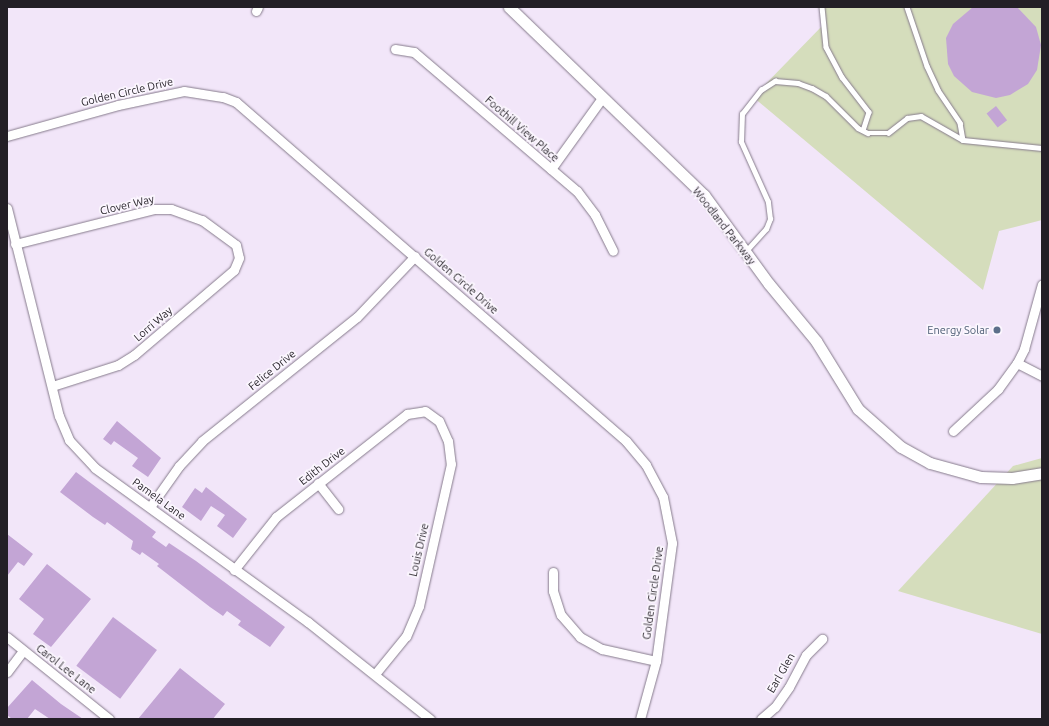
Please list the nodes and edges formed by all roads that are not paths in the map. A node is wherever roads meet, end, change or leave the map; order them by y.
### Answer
1 (509, 7) edge
2 (822, 7) edge
3 (907, 7) edge
4 (395, 49) dead end
5 (602, 98) junction
6 (863, 130) junction
7 (7, 136) edge
8 (963, 140) junction
9 (1042, 148) edge
10 (551, 169) junction
11 (7, 208) edge
12 (15, 244) junction
13 (236, 245) joint
14 (613, 251) dead end
15 (746, 251) junction
16 (415, 256) junction
17 (1042, 284) edge
18 (1017, 364) junction
19 (1042, 376) edge
20 (52, 386) junction
21 (439, 421) joint
22 (953, 431) dead end
23 (1042, 473) edge
24 (318, 483) junction
25 (150, 507) junction
26 (338, 510) dead end
27 (234, 570) junction
28 (553, 572) dead end
29 (7, 637) edge
30 (822, 639) dead end
31 (23, 651) junction
32 (656, 661) junction
33 (7, 672) edge
34 (375, 674) junction
35 (109, 719) edge
36 (430, 719) edge
37 (640, 719) edge
38 (761, 719) edge

1 - 5 street, Woodland Parkway
2 - 6 lane
3 - 8 lane
4 - 10 street, Foothill View Place
5 - 10 street
5 - 15 street, Woodland Parkway
6 - 8 lane
6 - 15 lane
7 - 16 street, Golden Circle Drive
8 - 9 lane
10 - 14 street, Foothill View Place
11 - 12 street, Pamela Lane
12 - 13 street, Clover Way
12 - 20 street, Pamela Lane
13 - 20 street, Lorri Way
15 - 23 street, Woodland Parkway
16 - 25 street, Felice Drive
16 - 32 street, Golden Circle Drive
17 - 18 street
18 - 19 street
18 - 22 street
20 - 25 street, Pamela Lane
21 - 24 street, Edith Drive
21 - 34 street, Louis Drive
24 - 26 street
24 - 27 street, Edith Drive
25 - 27 street, Pamela Lane
27 - 34 street, Pamela Lane
28 - 32 street
29 - 31 street, Carol Lee Lane
30 - 38 street, Earl Glen
31 - 33 street
31 - 35 street, Carol Lee Lane
32 - 37 street, Golden Circle Drive
34 - 36 street, Pamela Lane

